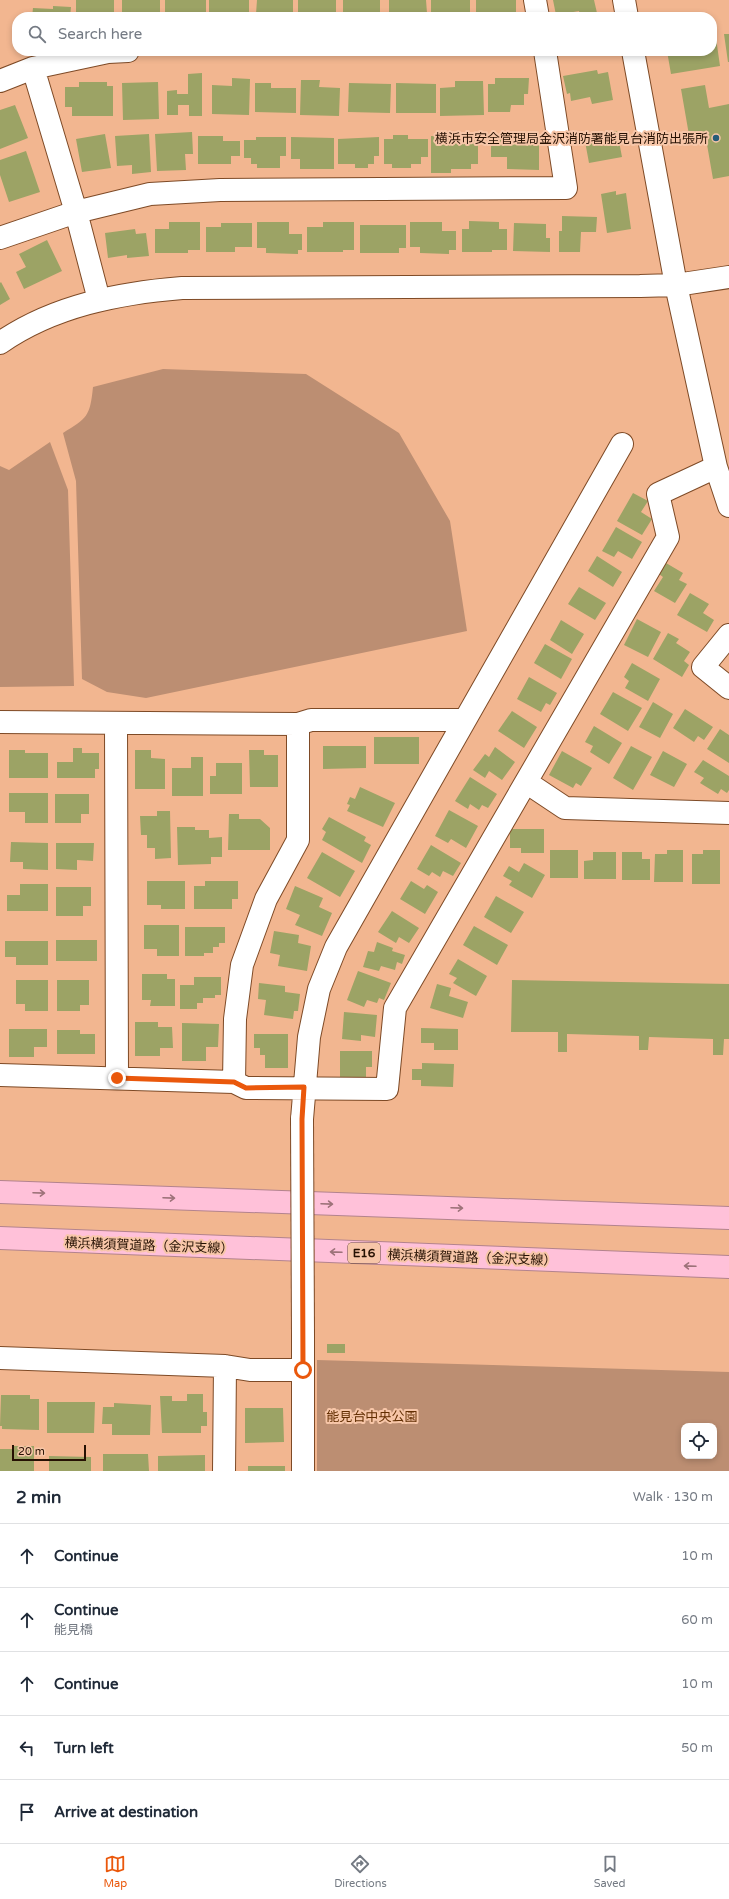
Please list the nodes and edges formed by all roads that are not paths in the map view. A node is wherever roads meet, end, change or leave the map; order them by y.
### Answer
1 (535, 0) edge
2 (624, 0) edge
3 (537, 12) edge
4 (626, 12) edge
5 (89, 56) edge
6 (547, 56) edge
7 (634, 56) edge
8 (32, 68) junction
9 (0, 81) edge
10 (76, 212) junction
11 (0, 238) edge
12 (729, 277) edge
13 (676, 285) junction
14 (98, 300) junction
15 (0, 343) edge
16 (622, 444) dead end
17 (716, 467) junction
18 (729, 506) edge
19 (729, 635) edge
20 (729, 688) edge
21 (465, 720) junction
22 (0, 722) edge
23 (116, 723) junction
24 (298, 724) junction
25 (526, 782) junction
26 (729, 813) edge
27 (0, 1075) edge
28 (117, 1078) junction
29 (234, 1082) junction
30 (304, 1087) junction
31 (0, 1192) edge
32 (729, 1218) edge
33 (0, 1238) edge
34 (67, 1242) junction
35 (0, 1243) edge
36 (729, 1267) edge
37 (0, 1358) edge
38 (225, 1366) junction
39 (303, 1370) junction
40 (224, 1471) edge
41 (303, 1471) edge

1 - 3 street
2 - 4 street
5 - 8 street
6 - 10 street
7 - 13 street
8 - 9 street
8 - 10 street
10 - 11 street
10 - 14 street
12 - 13 street
13 - 14 street
13 - 17 street
14 - 15 street
16 - 21 street
17 - 18 street
17 - 25 street
19 - 20 street
21 - 24 street
21 - 30 street
22 - 23 street
23 - 24 street
23 - 28 street
24 - 29 street
25 - 26 street
25 - 30 street
27 - 28 street
28 - 29 street
29 - 30 street
30 - 39 street, bridge
31 -> 32 highway
33 - 34 highway, 横浜横須賀道路（金沢支線） / E16
34 - 35 highway
36 -> 34 highway, 横浜横須賀道路（金沢支線） / E16
37 - 38 street
38 - 39 street
38 - 40 street
39 - 41 street

